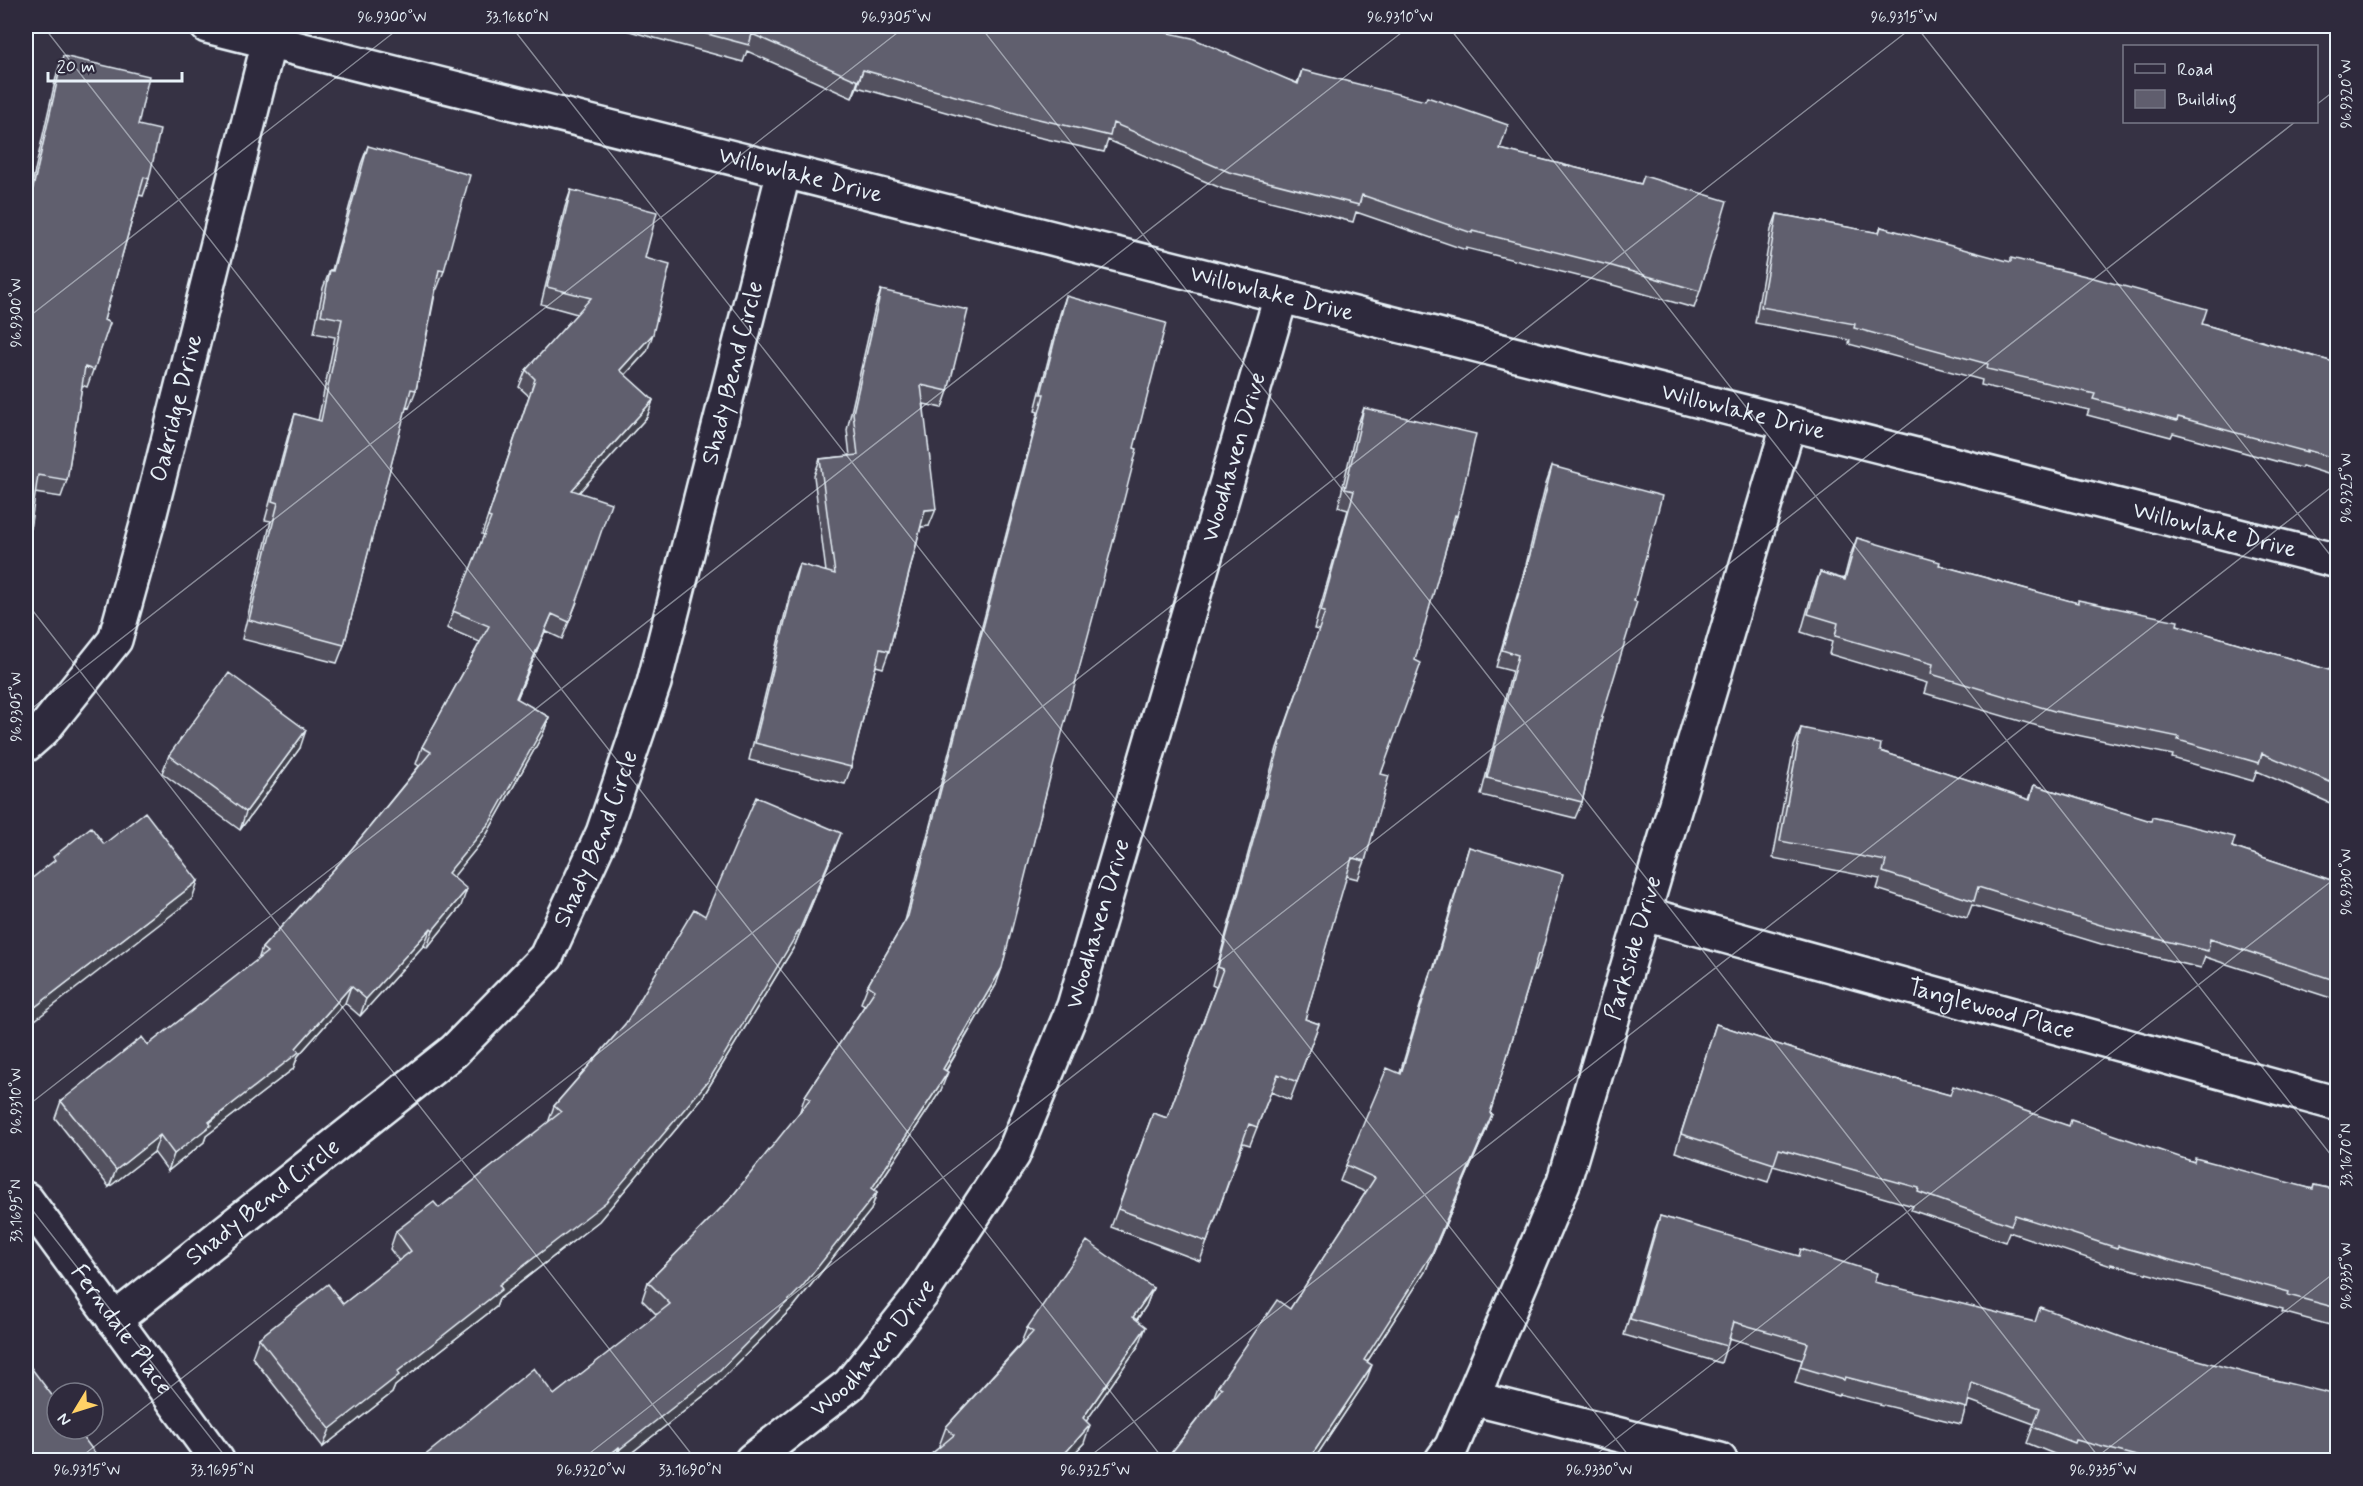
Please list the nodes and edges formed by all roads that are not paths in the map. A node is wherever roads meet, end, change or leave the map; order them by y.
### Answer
1 (207, 26) edge
2 (269, 41) junction
3 (784, 171) junction
4 (1281, 296) junction
5 (1789, 423) junction
6 (2337, 561) edge
7 (26, 745) edge
8 (1644, 914) junction
9 (2337, 1104) edge
10 (26, 1199) edge
11 (114, 1320) junction
12 (1472, 1398) junction
13 (217, 1461) edge
14 (752, 1461) edge
15 (1442, 1461) edge
16 (1720, 1461) edge

1 - 2 street, Willowlake Drive
2 - 3 street, Willowlake Drive
2 - 7 street, Oakridge Drive
3 - 4 street, Willowlake Drive
3 - 11 street, Shady Bend Circle
4 - 5 street, Willowlake Drive
4 - 14 street, Woodhaven Drive
5 - 6 street, Willowlake Drive
5 - 8 street, Parkside Drive
8 - 9 street, Tanglewood Place
8 - 12 street, Parkside Drive
10 - 11 street, Ferndale Place
11 - 13 street, Ferndale Place
12 - 15 street, Parkside Drive
12 - 16 street

